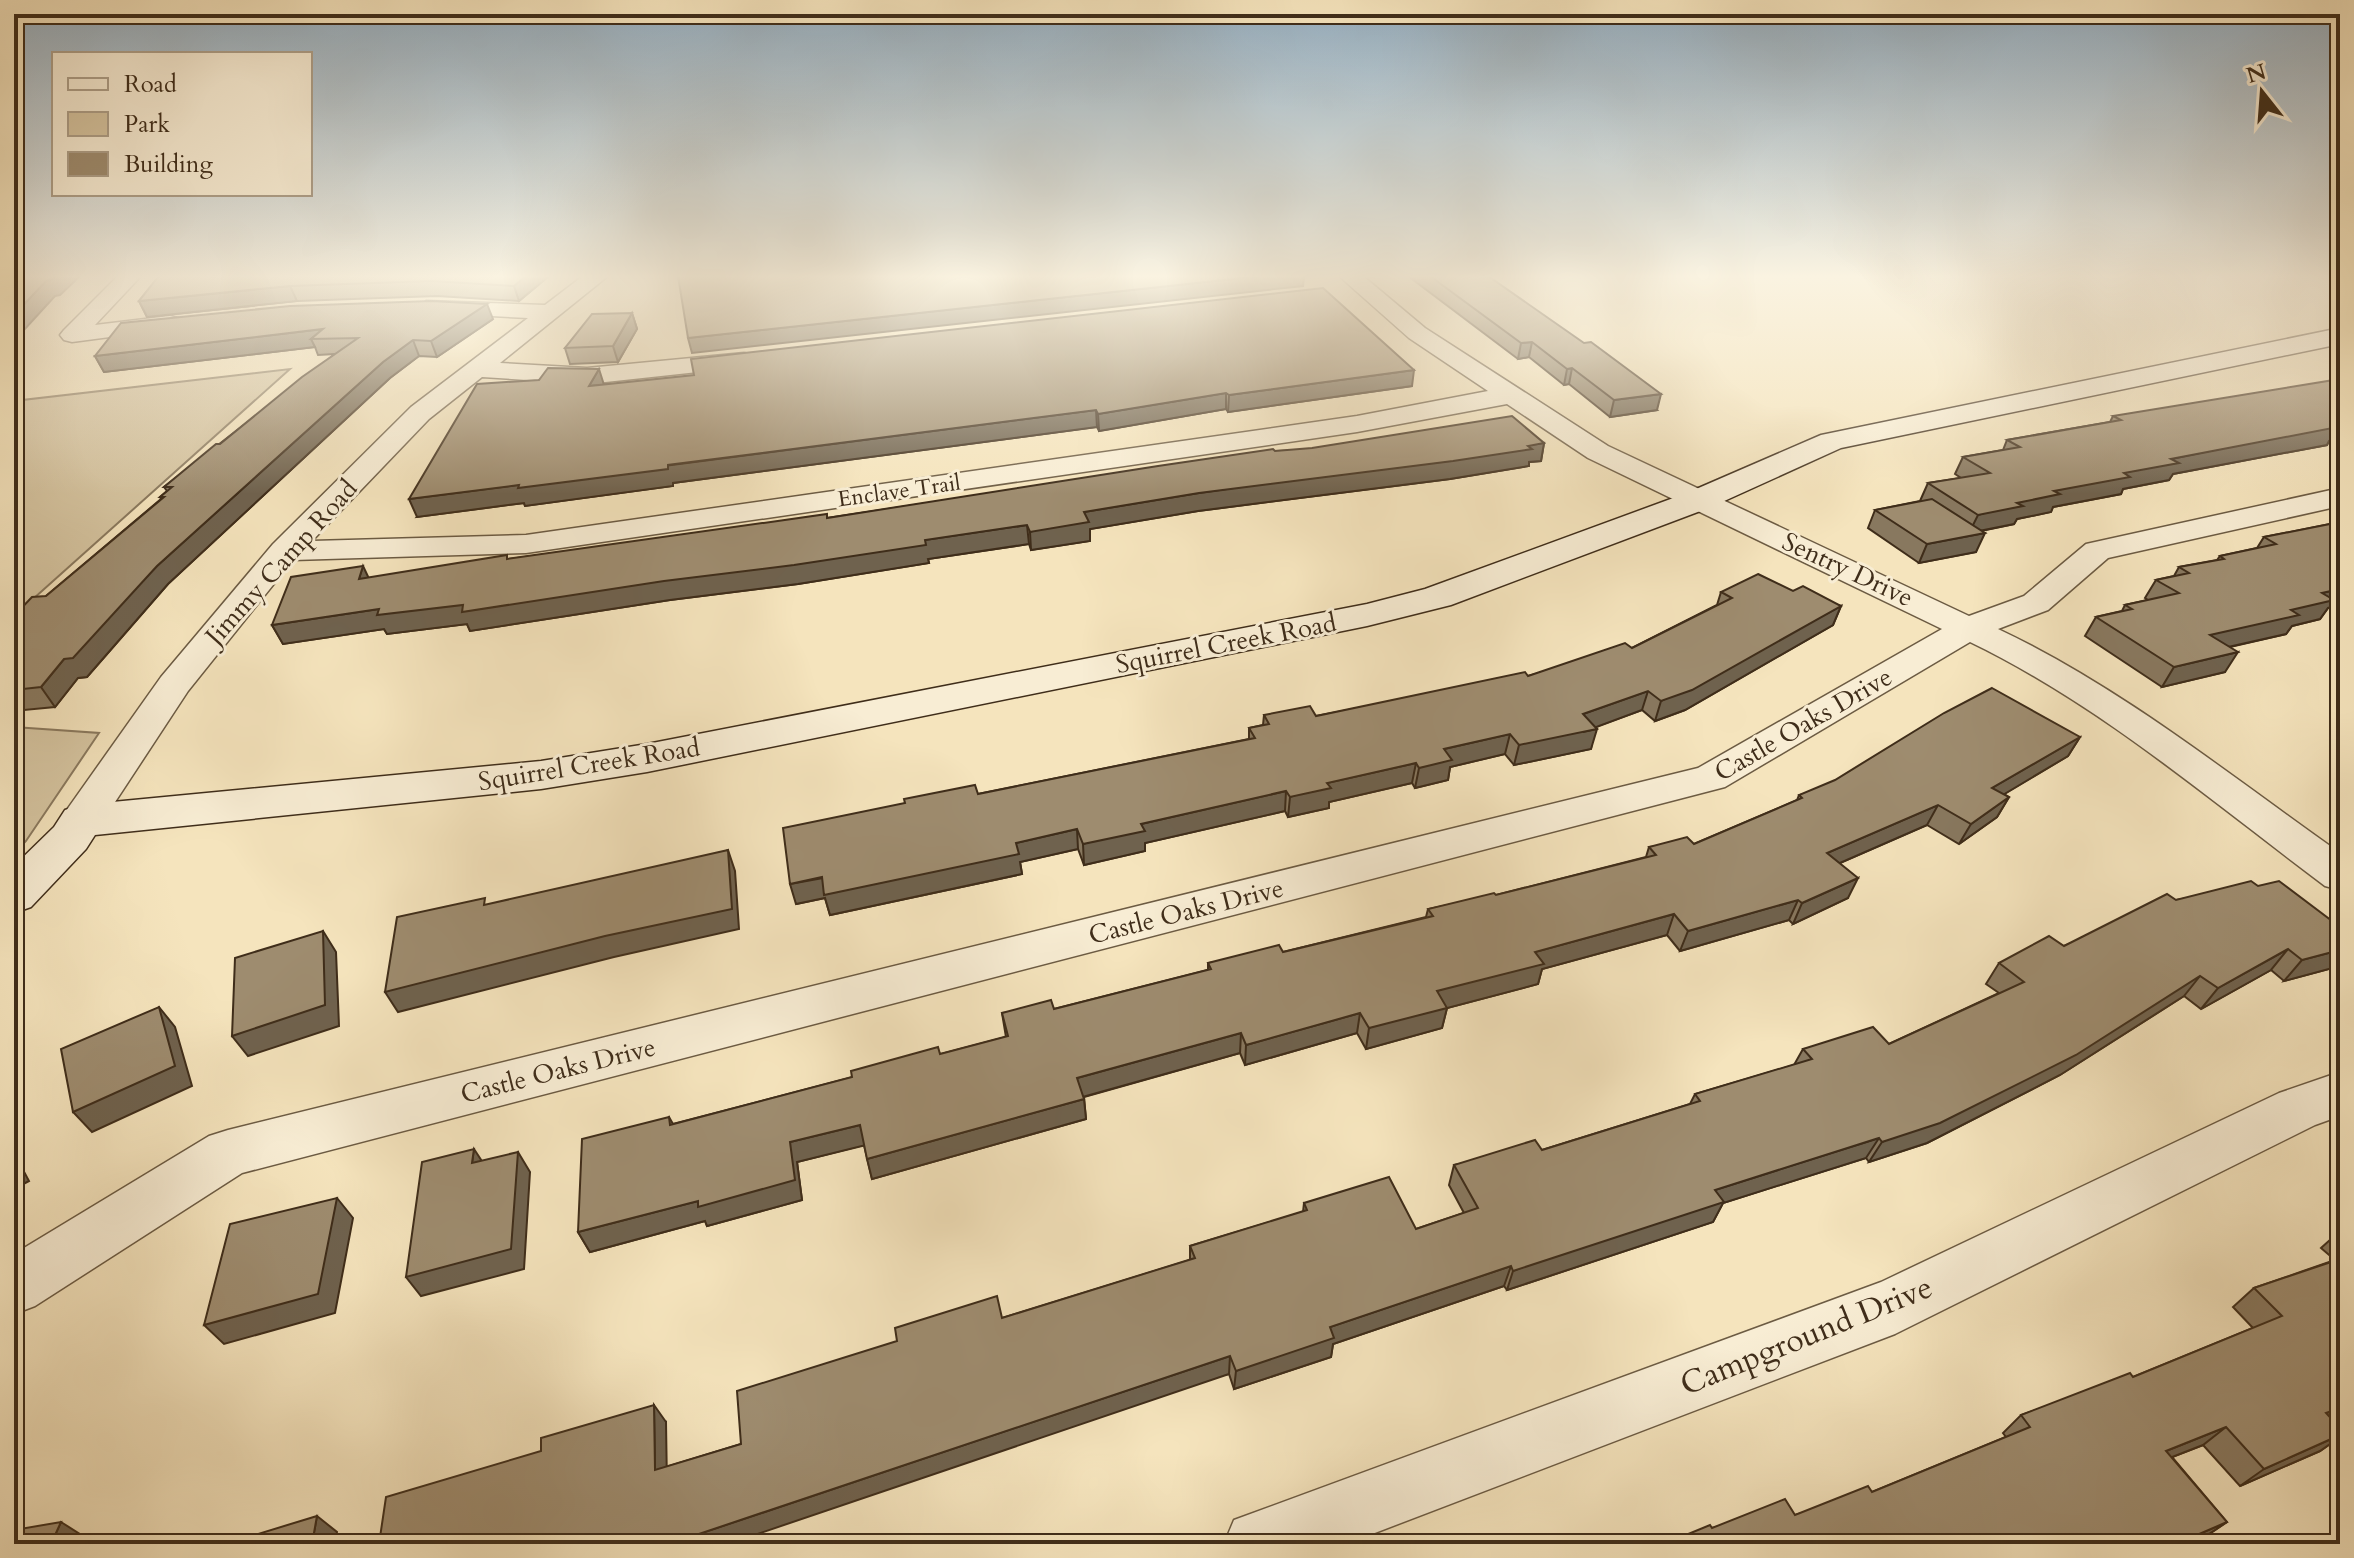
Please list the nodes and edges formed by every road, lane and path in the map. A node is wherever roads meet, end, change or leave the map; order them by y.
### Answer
1 (500, 349) edge
2 (1441, 349) edge
3 (2279, 349) edge
4 (774, 357) edge
5 (473, 369) junction
6 (1510, 395) junction
7 (2340, 497) edge
8 (1699, 500) junction
9 (284, 551) junction
10 (1970, 627) junction
11 (81, 821) junction
12 (2340, 875) edge
13 (14, 895) edge
14 (2340, 1094) edge
15 (14, 1286) edge
16 (1258, 1544) edge

1 - 5 street, Jimmy Camp Road
2 - 6 street, Sentry Drive
3 - 8 street, Squirrel Creek Road
4 - 5 street
5 - 9 street, Jimmy Camp Road
6 - 8 street, Sentry Drive
6 - 9 street, Enclave Trail
7 - 10 street, Castle Oaks Drive
8 - 10 street, Sentry Drive
8 - 11 street, Squirrel Creek Road
9 - 11 street, Jimmy Camp Road
10 - 12 street, Sentry Drive
10 - 15 street, Castle Oaks Drive
11 - 13 street, Jimmy Camp Road
14 - 16 street, Campground Drive

